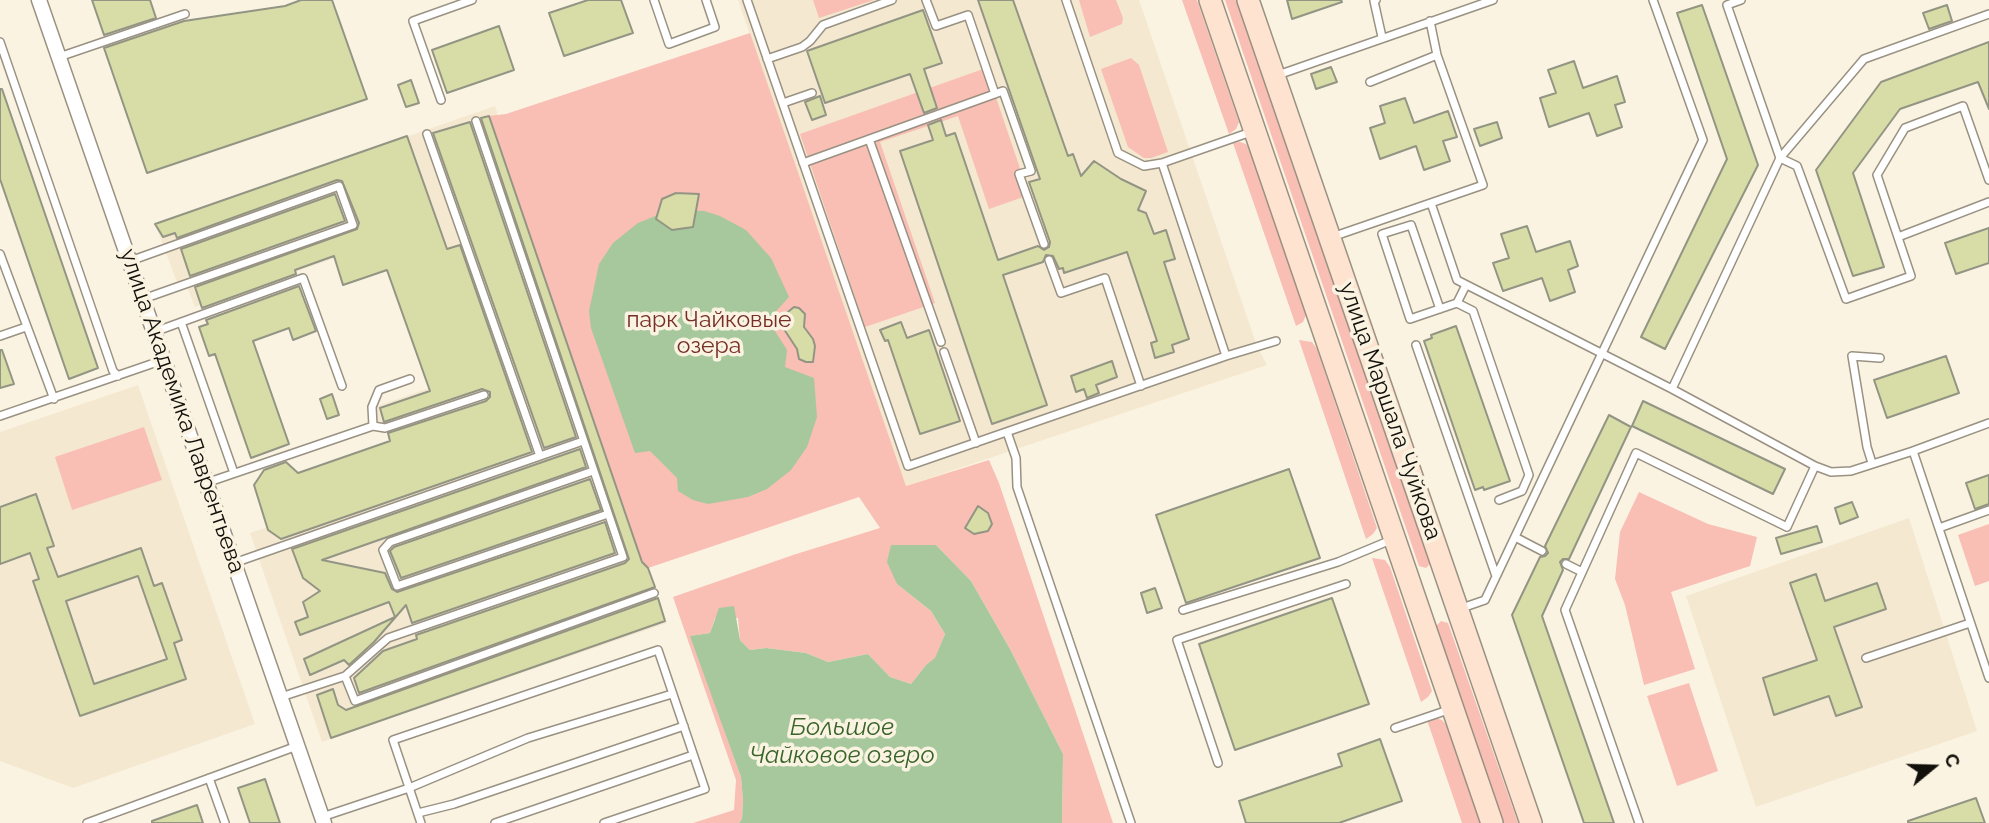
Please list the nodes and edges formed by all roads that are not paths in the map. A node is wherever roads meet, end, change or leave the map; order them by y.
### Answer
1 (39, 0) edge
2 (472, 0) edge
3 (654, 0) edge
4 (706, 0) edge
5 (747, 0) edge
6 (892, 0) edge
7 (926, 0) edge
8 (1066, 0) edge
9 (1210, 0) edge
10 (1248, 0) edge
11 (1376, 0) edge
12 (1489, 0) edge
13 (1653, 0) edge
14 (1741, 0) edge
15 (185, 14) dead end
16 (1989, 14) edge
17 (1430, 21) junction
18 (1382, 37) junction
19 (0, 42) edge
20 (1437, 55) junction
21 (59, 57) junction
22 (767, 59) junction
23 (1274, 76) junction
24 (1370, 82) dead end
25 (812, 93) dead end
26 (995, 94) junction
27 (441, 100) dead end
28 (783, 103) junction
29 (476, 121) dead end
30 (1255, 131) junction
31 (427, 134) dead end
32 (869, 139) junction
33 (1989, 147) edge
34 (1980, 150) junction
35 (1780, 158) junction
36 (803, 163) junction
37 (1163, 163) junction
38 (1989, 180) edge
39 (1989, 202) edge
40 (1432, 203) junction
41 (1898, 237) junction
42 (1330, 238) junction
43 (1044, 244) dead end
44 (0, 254) edge
45 (1049, 260) dead end
46 (130, 261) junction
47 (1466, 285) junction
48 (143, 299) junction
49 (1457, 303) junction
50 (1440, 309) junction
51 (181, 322) junction
52 (26, 327) junction
53 (154, 332) junction
54 (0, 336) edge
55 (1276, 341) dead end
56 (941, 342) dead end
57 (1416, 345) dead end
58 (944, 352) dead end
59 (1602, 355) junction
60 (1226, 356) junction
61 (1880, 358) dead end
62 (164, 360) junction
63 (118, 376) junction
64 (410, 379) dead end
65 (342, 386) dead end
66 (1141, 386) junction
67 (1672, 388) junction
68 (484, 395) dead end
69 (54, 399) junction
70 (0, 416) edge
71 (1989, 423) edge
72 (373, 426) junction
73 (1007, 432) junction
74 (583, 441) junction
75 (976, 443) junction
76 (1913, 451) junction
77 (540, 456) junction
78 (1872, 463) junction
79 (1815, 466) junction
80 (593, 471) junction
81 (234, 473) junction
82 (206, 483) junction
83 (1499, 500) dead end
84 (1989, 510) edge
85 (608, 514) junction
86 (1938, 528) junction
87 (1515, 537) junction
88 (1395, 538) junction
89 (1542, 551) dead end
90 (234, 563) junction
91 (1566, 564) dead end
92 (1582, 572) junction
93 (1496, 576) junction
94 (1346, 584) dead end
95 (654, 593) dead end
96 (1458, 609) junction
97 (1182, 610) dead end
98 (1423, 621) junction
99 (1970, 622) junction
100 (1866, 658) dead end
101 (345, 676) junction
102 (1989, 678) edge
103 (673, 694) junction
104 (281, 697) junction
105 (1452, 708) junction
106 (684, 726) junction
107 (1395, 727) dead end
108 (298, 746) junction
109 (694, 755) junction
110 (1218, 763) dead end
111 (209, 778) junction
112 (409, 788) junction
113 (418, 813) junction
114 (323, 820) edge
115 (87, 823) edge
116 (225, 823) edge
117 (421, 823) edge
118 (495, 823) edge
119 (604, 823) edge
120 (1131, 823) edge
121 (1492, 823) edge
122 (1531, 823) edge
123 (1639, 823) edge

1 - 21 street, улица Академика Лаврентьева
2 - 27 lane
3 - 4 lane
5 - 22 lane
6 - 22 lane
7 - 26 lane
8 - 37 lane
9 - 30 main road, улица Маршала Чуйкова
10 - 23 main road, улица Маршала Чуйкова
11 - 18 lane
12 - 17 lane
13 - 59 lane
14 - 35 lane
15 - 21 lane
16 - 35 lane
17 - 18 lane
17 - 20 lane
18 - 23 lane
19 - 63 lane
20 - 24 lane
20 - 40 lane
21 - 46 street, улица Академика Лаврентьева
22 - 28 lane
23 - 42 main road, улица Маршала Чуйкова
25 - 28 lane
26 - 32 lane
26 - 43 lane
28 - 36 lane
29 - 74 lane
30 - 37 lane
30 - 88 main road, улица Маршала Чуйкова
31 - 77 lane
32 - 36 lane
32 - 56 lane
33 - 34 lane
34 - 38 lane
34 - 41 lane
35 - 41 lane
35 - 67 lane
36 - 75 lane
37 - 60 lane
39 - 41 lane
40 - 42 lane
40 - 47 lane
42 - 96 main road, улица Маршала Чуйкова
44 - 52 lane
45 - 66 lane
46 - 48 street, улица Академика Лаврентьева
46 - 48 lane
47 - 49 lane
47 - 59 lane
48 - 53 street, улица Академика Лаврентьева
49 - 50 lane
49 - 83 lane
50 - 50 lane
51 - 53 lane
51 - 65 lane
51 - 81 lane
52 - 54 lane
52 - 69 lane
53 - 62 street, улица Академика Лаврентьева
55 - 60 lane
57 - 93 lane
58 - 75 lane
59 - 67 lane
59 - 87 lane
60 - 66 lane
61 - 78 lane
62 - 63 lane
62 - 82 street, улица Академика Лаврентьева
63 - 69 lane
64 - 72 lane
66 - 73 lane
67 - 79 lane
68 - 72 lane
69 - 70 lane
71 - 76 lane
72 - 81 lane
73 - 75 lane
73 - 120 lane
74 - 77 lane
74 - 80 lane
76 - 78 lane
76 - 86 lane
77 - 90 lane
78 - 79 lane
79 - 92 lane
80 - 85 lane
80 - 85 lane
81 - 82 lane
82 - 90 street, улица Академика Лаврентьева
84 - 86 lane
85 - 101 lane
86 - 99 lane
87 - 89 lane
87 - 93 lane
88 - 97 lane
88 - 98 main road, улица Маршала Чуйкова
90 - 104 street, улица Академика Лаврентьева
91 - 92 lane
92 - 123 lane
93 - 96 lane
94 - 110 lane
95 - 101 lane
96 - 98 main road
96 - 122 main road, улица Маршала Чуйкова
98 - 105 main road, улица Маршала Чуйкова
99 - 100 lane
99 - 102 lane
101 - 104 lane
103 - 106 lane
103 - 112 lane
103 - 112 lane
104 - 108 street, улица Академика Лаврентьева
105 - 107 lane
105 - 121 main road, улица Маршала Чуйкова
106 - 109 lane
106 - 113 lane
108 - 111 lane
108 - 114 street, улица Академика Лаврентьева
109 - 118 lane
109 - 119 lane
111 - 115 lane
111 - 116 lane
112 - 113 lane
112 - 114 lane
113 - 117 lane

